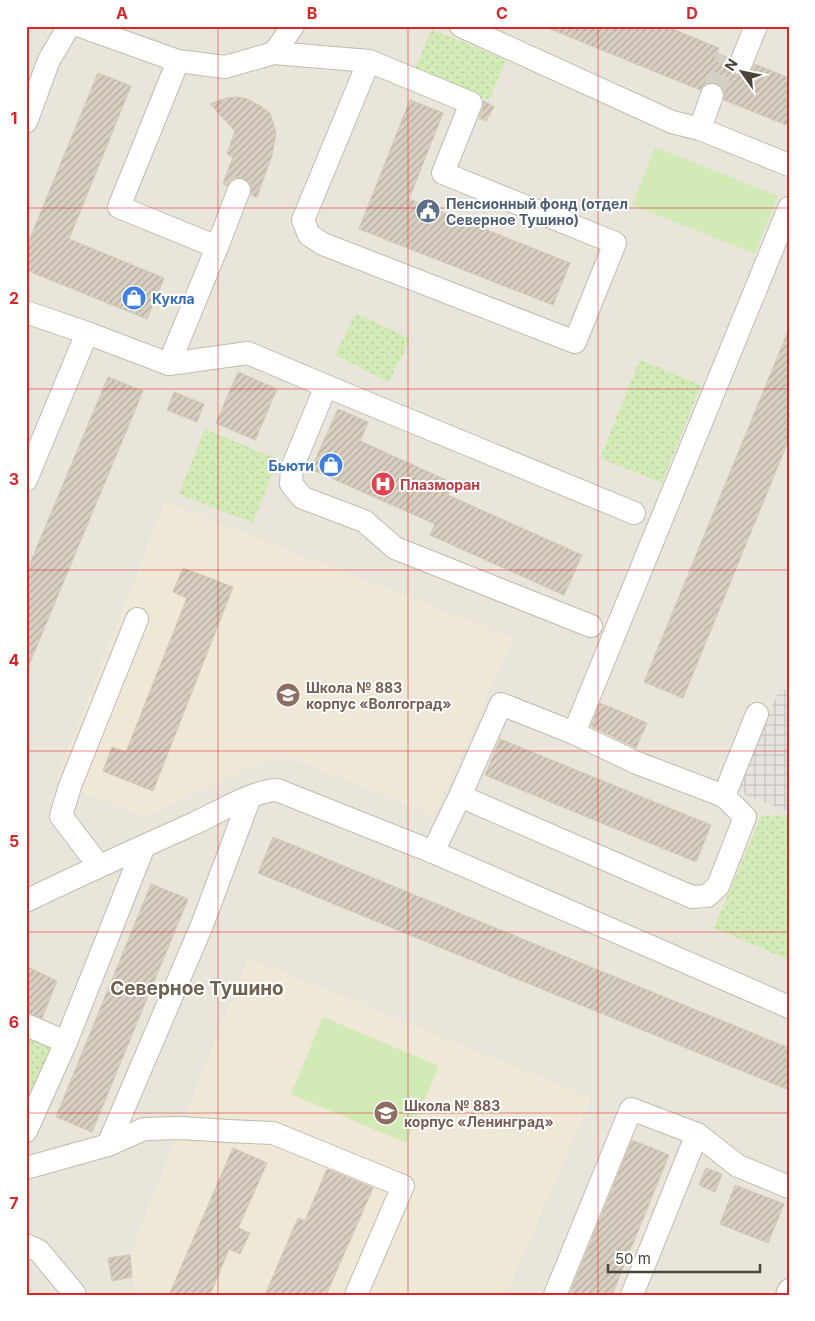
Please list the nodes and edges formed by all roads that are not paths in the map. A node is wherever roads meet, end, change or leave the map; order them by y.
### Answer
1 (68, 26) edge
2 (80, 26) edge
3 (293, 26) edge
4 (461, 26) edge
5 (740, 26) edge
6 (756, 26) edge
7 (274, 53) junction
8 (178, 60) junction
9 (369, 61) junction
10 (719, 98) tunnel mouth
11 (26, 122) edge
12 (707, 132) junction
13 (789, 165) edge
14 (239, 190) dead end
15 (789, 208) edge
16 (217, 247) junction
17 (26, 312) edge
18 (87, 333) junction
19 (170, 364) junction
20 (326, 386) junction
21 (26, 480) edge
22 (634, 513) dead end
23 (138, 619) dead end
24 (591, 626) dead end
25 (757, 714) dead end
26 (574, 733) junction
27 (460, 796) junction
28 (724, 796) junction
29 (250, 797) junction
30 (144, 846) junction
31 (433, 852) junction
32 (99, 866) junction
33 (26, 901) edge
34 (789, 1007) edge
35 (26, 1025) edge
36 (66, 1042) junction
37 (26, 1131) edge
38 (697, 1134) junction
39 (108, 1145) junction
40 (26, 1168) edge
41 (789, 1187) edge
42 (26, 1245) edge
43 (789, 1290) edge
44 (75, 1295) edge
45 (356, 1295) edge
46 (554, 1295) edge
47 (632, 1295) edge
48 (787, 1295) edge

1 - 11 lane
2 - 8 lane
3 - 7 lane
4 - 12 lane
5 - 6 lane
7 - 8 lane
7 - 9 lane
8 - 16 lane
9 - 9 lane
10 - 12 lane
12 - 13 lane
14 - 16 lane
15 - 26 lane
16 - 19 lane
17 - 18 lane
18 - 19 lane
18 - 21 lane
19 - 20 lane
20 - 22 lane
20 - 24 lane
23 - 32 lane
25 - 28 lane
26 - 27 lane
26 - 28 lane
27 - 28 lane
27 - 31 lane
29 - 30 lane
29 - 31 lane
29 - 39 lane
30 - 32 lane
30 - 36 lane
31 - 34 lane
32 - 33 lane
35 - 36 lane
36 - 37 lane
38 - 41 lane
38 - 46 lane
38 - 47 lane
39 - 40 lane
39 - 45 lane
42 - 44 lane
43 - 48 lane

